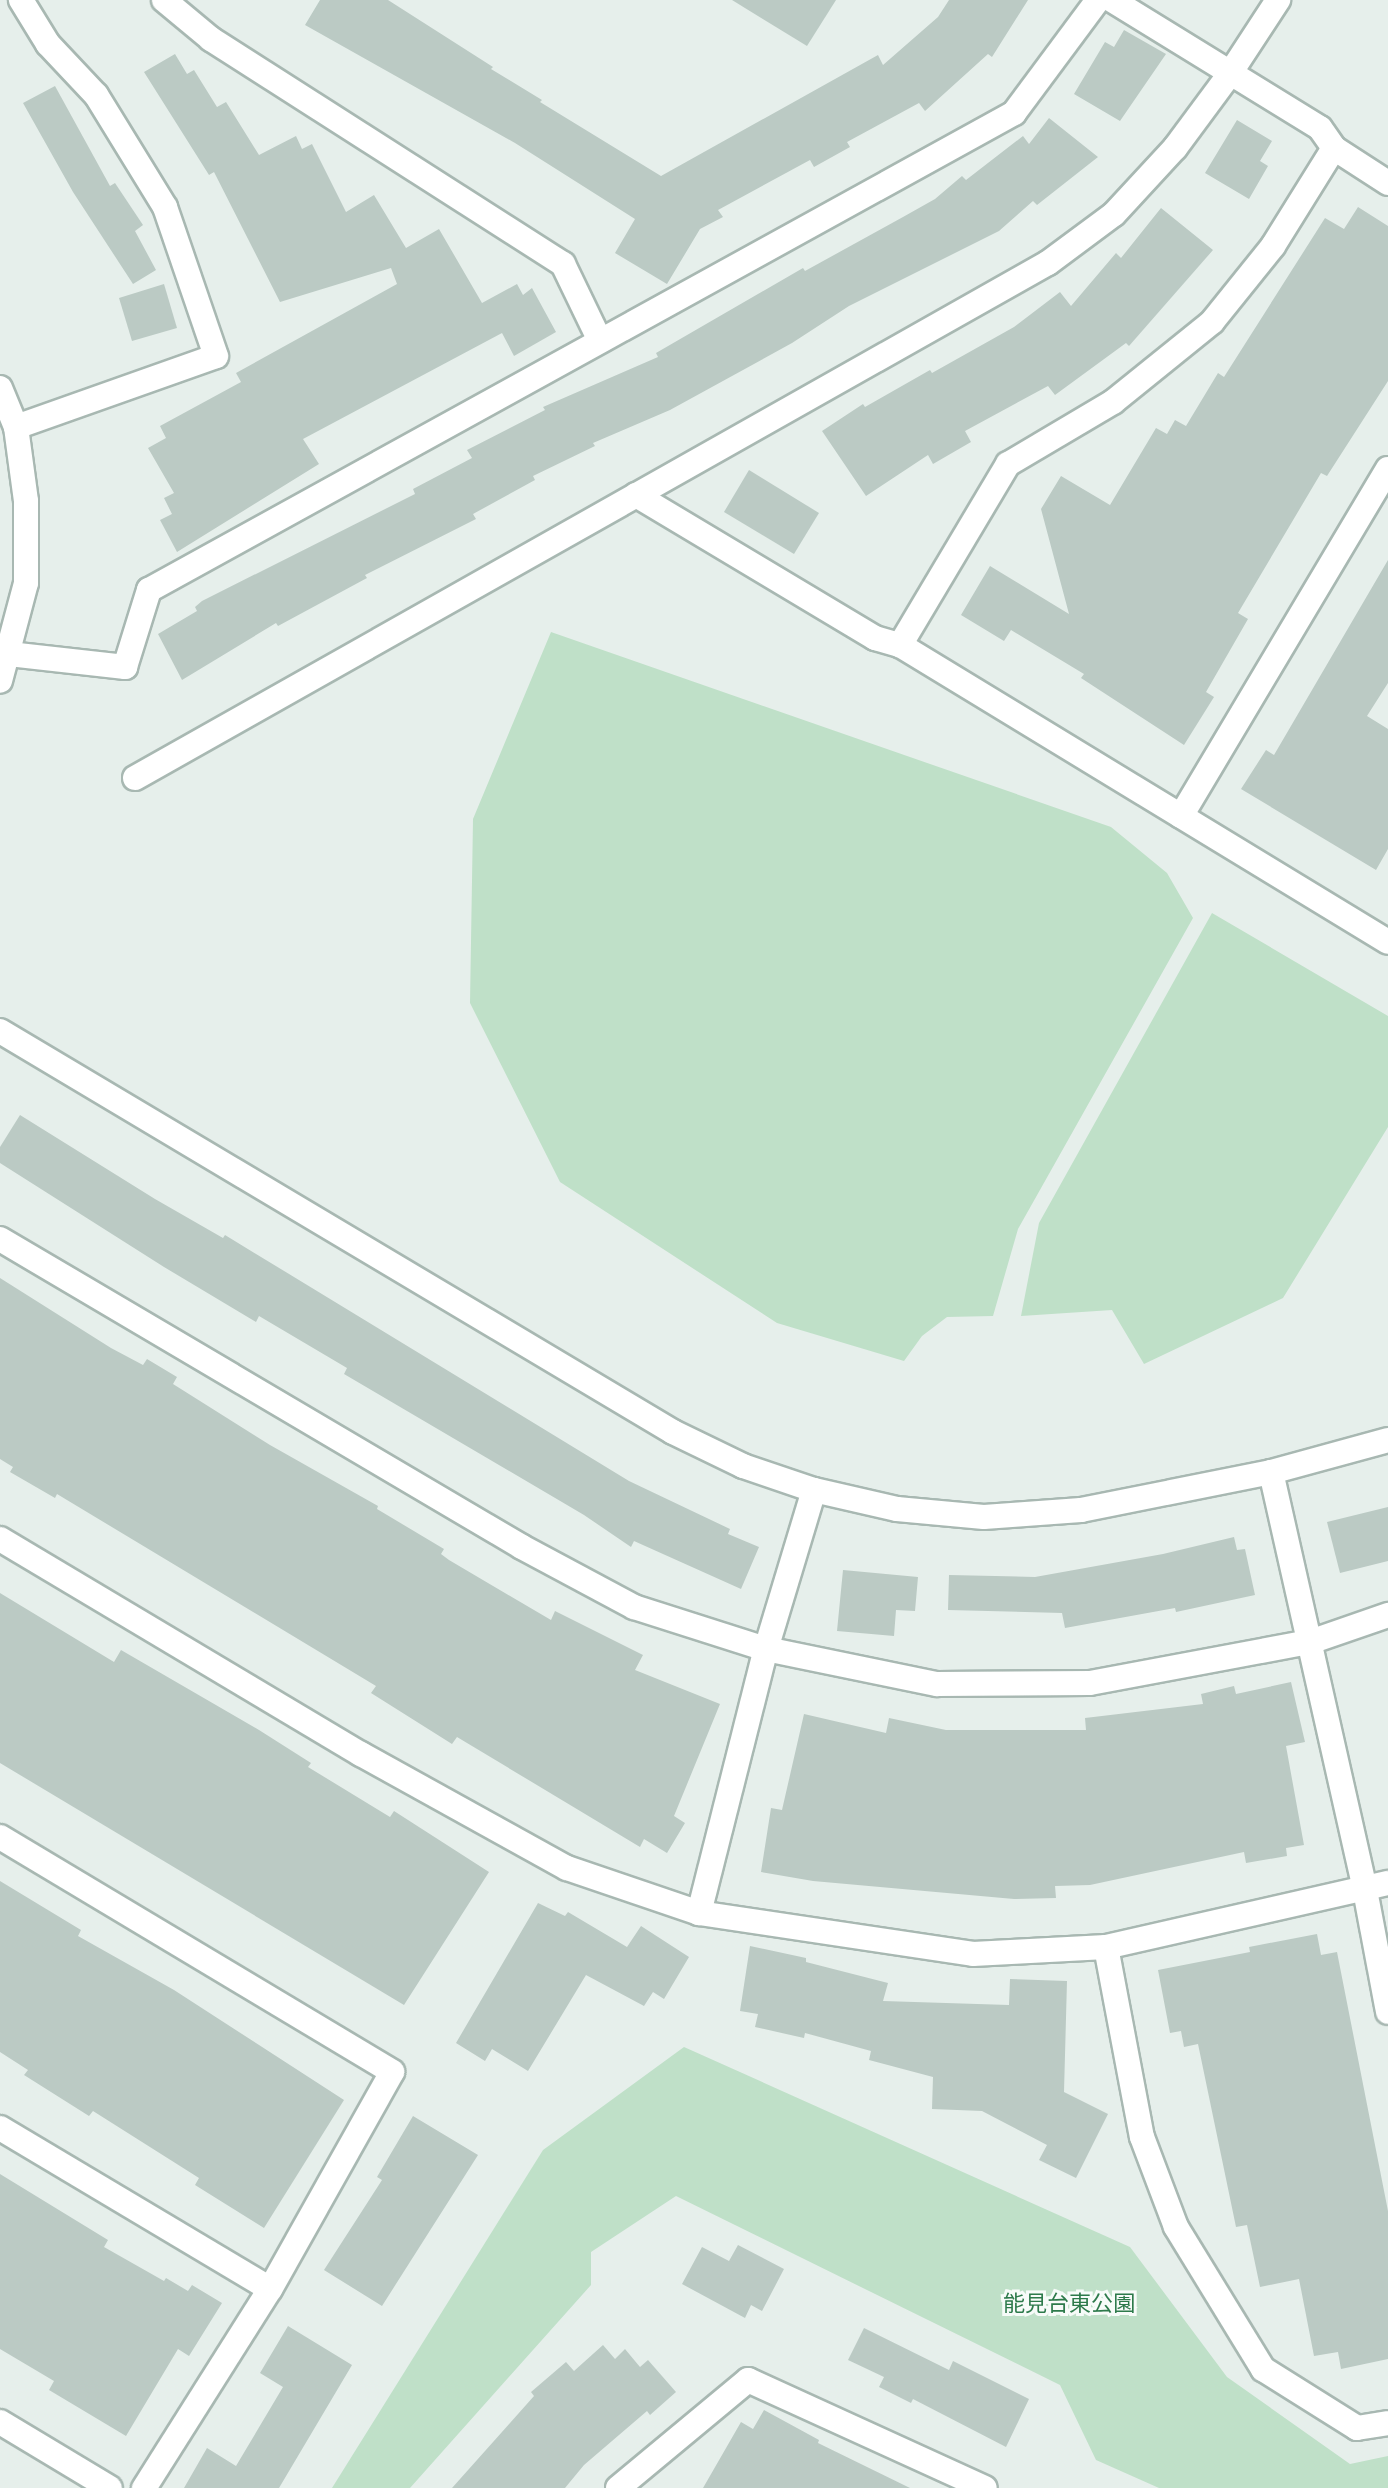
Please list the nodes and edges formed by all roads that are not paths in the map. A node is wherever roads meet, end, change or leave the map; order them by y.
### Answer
1 (21, 0) edge
2 (164, 0) edge
3 (1098, 0) edge
4 (1112, 0) edge
5 (1278, 0) edge
6 (1229, 75) junction
7 (1334, 148) junction
8 (1388, 183) edge
9 (600, 341) junction
10 (0, 388) edge
11 (16, 427) junction
12 (1388, 469) edge
13 (636, 495) junction
14 (900, 645) junction
15 (9, 654) junction
16 (0, 681) edge
17 (135, 778) dead end
18 (1181, 816) junction
19 (1387, 939) edge
20 (0, 1031) edge
21 (0, 1239) edge
22 (1388, 1440) edge
23 (1271, 1472) junction
24 (814, 1490) junction
25 (0, 1539) edge
26 (1388, 1615) edge
27 (1310, 1642) junction
28 (766, 1649) junction
29 (0, 1837) edge
30 (1376, 1887) edge
31 (699, 1913) junction
32 (1106, 1947) junction
33 (1388, 2012) edge
34 (0, 2128) edge
35 (270, 2289) junction
36 (0, 2422) edge
37 (1388, 2423) edge
38 (110, 2488) edge
39 (144, 2488) edge
40 (618, 2488) edge
41 (985, 2488) edge

1 - 11 street
2 - 9 street
3 - 9 street
4 - 6 street
5 - 6 street
6 - 7 street
6 - 13 street
7 - 8 street
7 - 14 street
9 - 15 street
10 - 11 street
11 - 15 street
12 - 18 street
13 - 14 street
13 - 17 street
14 - 18 street
15 - 16 street
18 - 19 street
20 - 24 street
21 - 28 street
22 - 23 street
23 - 24 street
23 - 27 street
24 - 28 street
25 - 31 street
26 - 27 street
27 - 28 street
27 - 30 street
28 - 31 street
29 - 35 street
30 - 32 street
30 - 33 street
31 - 32 street
32 - 37 street
34 - 35 street
35 - 39 street
36 - 38 street
40 - 41 street

